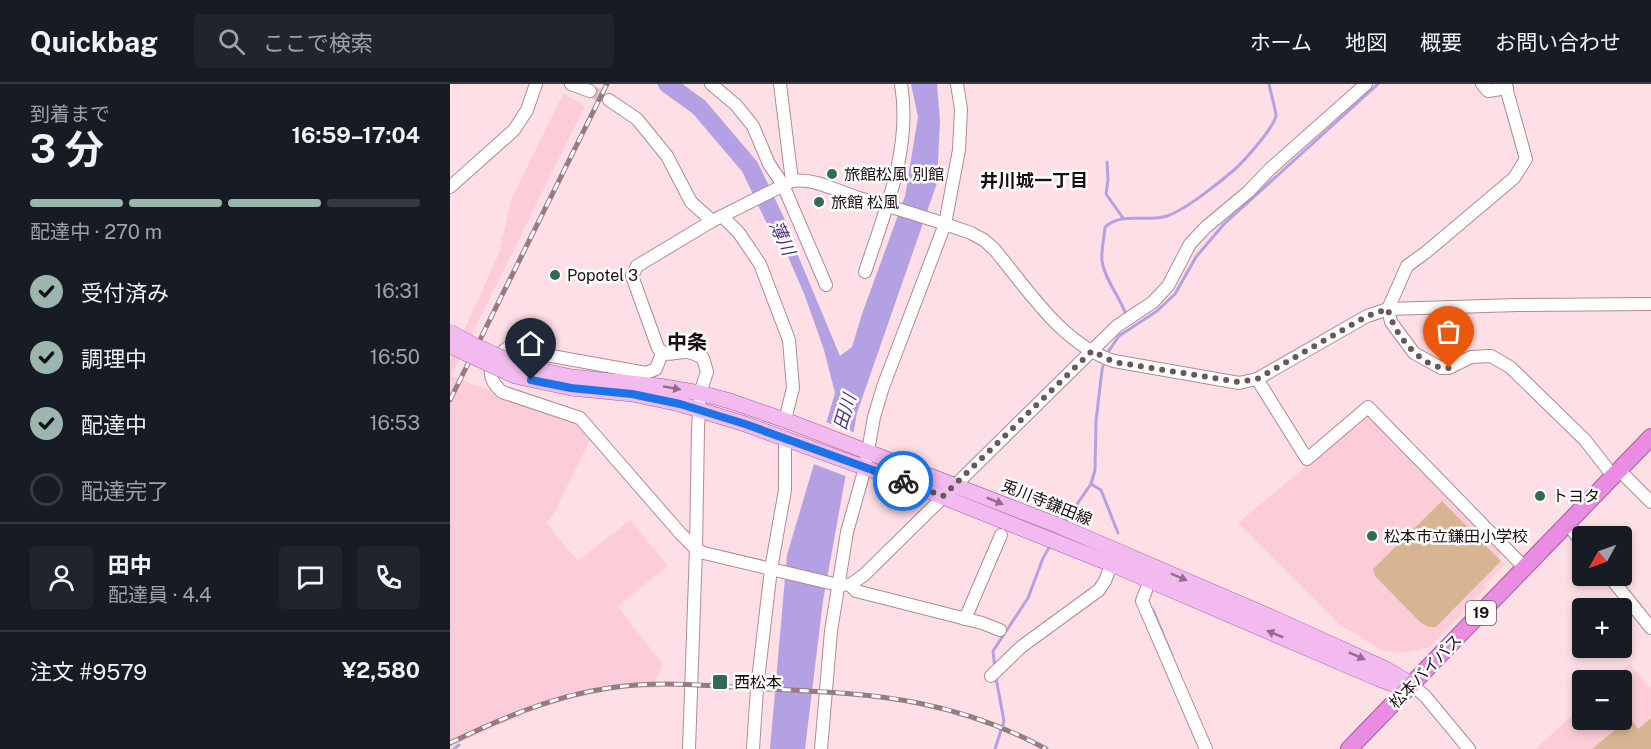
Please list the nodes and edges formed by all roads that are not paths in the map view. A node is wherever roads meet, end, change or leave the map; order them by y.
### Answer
1 (536, 84) edge
2 (571, 84) edge
3 (711, 84) edge
4 (780, 84) edge
5 (901, 84) edge
6 (957, 84) edge
7 (1366, 84) edge
8 (1482, 84) edge
9 (1506, 86) edge
10 (590, 91) tunnel mouth
11 (609, 100) tunnel mouth
12 (784, 185) junction
13 (450, 187) edge
14 (889, 207) junction
15 (717, 219) junction
16 (942, 223) junction
17 (866, 272) dead end
18 (826, 285) dead end
19 (1651, 304) edge
20 (1388, 309) junction
21 (450, 333) edge
22 (450, 346) edge
23 (662, 353) junction
24 (1100, 356) junction
25 (1257, 379) junction
26 (571, 383) junction
27 (700, 393) junction
28 (699, 409) junction
29 (789, 422) junction
30 (1651, 437) edge
31 (788, 440) junction
32 (864, 450) junction
33 (862, 467) junction
34 (1616, 473) junction
35 (955, 484) junction
36 (943, 496) junction
37 (1651, 502) edge
38 (1568, 524) junction
39 (1572, 529) edge
40 (1001, 535) dead end
41 (696, 549) junction
42 (1114, 557) junction
43 (1525, 568) junction
44 (773, 570) junction
45 (1152, 573) junction
46 (840, 584) junction
47 (1617, 586) edge
48 (965, 619) junction
49 (1651, 628) edge
50 (999, 630) dead end
51 (991, 676) dead end
52 (1409, 687) junction
53 (688, 749) edge
54 (753, 749) edge
55 (821, 749) edge
56 (1206, 749) edge
57 (1349, 749) edge
58 (1469, 749) edge

1 - 13 street
2 - 10 street
3 - 12 street
4 - 12 street
5 - 14 street
6 - 16 street
7 - 24 street
8 - 9 street
9 - 20 street
11 - 15 street
12 - 14 street
12 - 15 street
12 - 18 street
14 - 16 street
14 - 17 street
15 - 23 street
15 - 29 street
16 - 24 street
16 - 32 street
19 - 20 street
20 - 25 street
20 - 34 street
21 - 26 main road, 兎川寺鎌田線, bridge
22 - 26 main road, 兎川寺鎌田線, bridge
23 - 27 street
23 - 41 street
24 - 25 street
24 - 35 street
25 - 43 street
26 -> 27 main road, 兎川寺鎌田線
26 - 28 main road, 兎川寺鎌田線
27 - 28 street
27 - 29 main road, 兎川寺鎌田線
28 - 31 main road, 兎川寺鎌田線
28 - 41 street
29 - 32 main road, 兎川寺鎌田線
30 - 34 highway, 松本バイパス / 19
31 - 33 main road, 兎川寺鎌田線
31 - 44 street
32 - 33 street
32 - 35 main road, 兎川寺鎌田線
33 - 36 main road, 兎川寺鎌田線
33 - 46 street
34 - 37 street
34 - 38 highway, 松本バイパス / 19
35 - 36 street
35 -> 42 main road, 兎川寺鎌田線
36 - 42 main road, 兎川寺鎌田線
36 - 46 street
38 - 39 street
38 - 43 highway, 松本バイパス / 19
40 - 48 street
41 - 44 street
41 - 53 street
42 - 45 main road, 兎川寺鎌田線
42 - 51 street
43 - 52 highway, 松本バイパス / 19
44 - 46 street
44 - 54 street
45 - 52 main road, 兎川寺鎌田線
45 - 56 street
46 - 48 street
46 - 55 street
47 - 49 street
48 - 50 street
52 - 57 highway, 松本バイパス / 19
52 - 58 street

